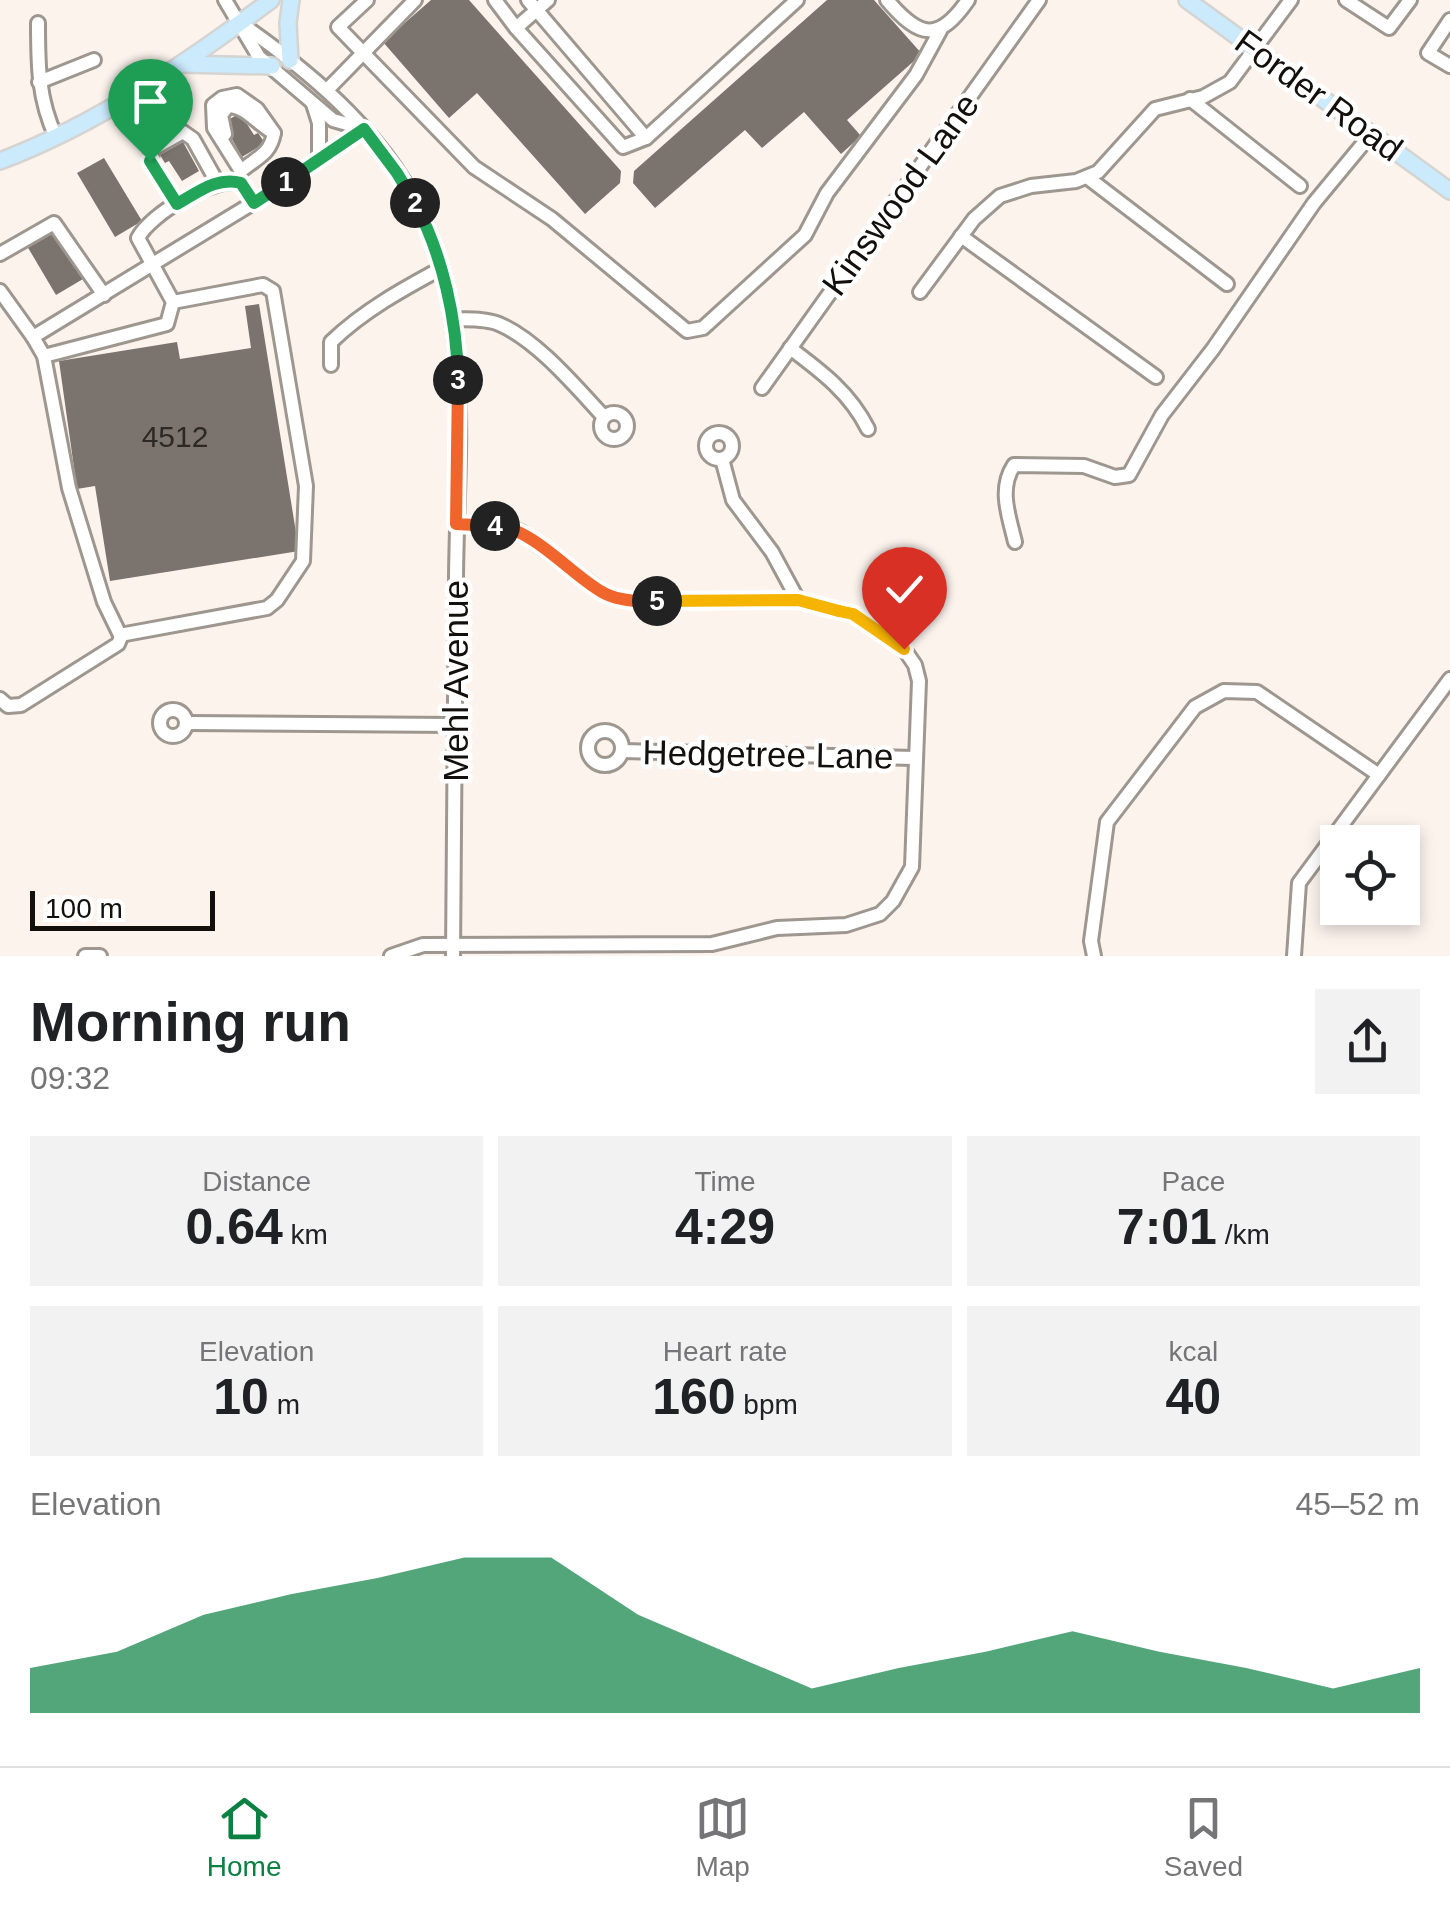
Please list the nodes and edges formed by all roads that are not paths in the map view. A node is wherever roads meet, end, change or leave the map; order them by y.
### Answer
1 (224, 0) edge
2 (271, 0) edge
3 (291, 0) edge
4 (368, 0) edge
5 (414, 0) edge
6 (495, 0) edge
7 (548, 0) edge
8 (797, 0) edge
9 (968, 0) edge
10 (1039, 0) edge
11 (1187, 0) edge
12 (1290, 0) edge
13 (1346, 0) edge
14 (1410, 0) edge
15 (894, 2) edge
16 (532, 5) edge
17 (1450, 20) edge
18 (38, 23) dead end
19 (240, 23) junction
20 (516, 28) junction
21 (940, 31) junction
22 (1257, 50) junction
23 (362, 52) junction
24 (94, 60) dead end
25 (290, 60) junction
26 (181, 64) junction
27 (272, 66) junction
28 (1450, 66) edge
29 (39, 82) junction
30 (327, 90) junction
31 (1190, 99) junction
32 (312, 100) junction
33 (364, 129) junction
34 (1372, 133) junction
35 (56, 136) junction
36 (646, 138) junction
37 (319, 160) junction
38 (0, 161) edge
39 (241, 177) junction
40 (1088, 177) junction
41 (217, 182) junction
42 (1300, 186) dead end
43 (1450, 190) edge
44 (254, 203) junction
45 (177, 204) junction
46 (961, 236) junction
47 (0, 254) edge
48 (154, 264) junction
49 (442, 268) junction
50 (1227, 284) dead end
51 (0, 291) edge
52 (920, 292) dead end
53 (104, 295) junction
54 (174, 302) junction
55 (452, 319) junction
56 (33, 337) junction
57 (790, 348) junction
58 (44, 356) junction
59 (331, 365) dead end
60 (1156, 377) dead end
61 (762, 388) dead end
62 (604, 417) dead end
63 (868, 428) dead end
64 (722, 459) dead end
65 (456, 524) junction
66 (1015, 542) dead end
67 (798, 600) junction
68 (120, 635) junction
69 (1450, 679) edge
70 (0, 699) edge
71 (186, 723) dead end
72 (454, 725) junction
73 (622, 751) dead end
74 (914, 758) junction
75 (1379, 775) junction
76 (453, 950) edge
77 (84, 956) edge
78 (100, 956) edge
79 (391, 956) edge
80 (1094, 956) edge
81 (1294, 956) edge

1 - 19 street
2 - 19 main road
3 - 25 main road
4 - 23 street
5 - 23 street
6 - 20 street
7 - 16 street
8 - 36 street
9 - 21 street
10 - 57 street, Kinswood Lane
11 - 22 main road, Forder Road
12 - 22 street
13 - 14 street
15 - 21 street
16 - 20 street
16 - 36 street
17 - 28 street
18 - 29 street
19 - 25 street, Mehl Avenue
19 - 26 main road
19 - 27 street, Mehl Avenue
20 - 36 street
21 - 23 street
22 - 31 street
22 - 34 main road, Forder Road
23 - 30 street
24 - 29 street
25 - 30 street, Mehl Avenue
26 - 27 main road
26 - 35 main road
27 - 32 street, Mehl Avenue
29 - 35 street
30 - 33 street, Mehl Avenue
31 - 40 street
31 - 42 street
32 - 33 street, Mehl Avenue
32 - 37 street
33 - 37 street
33 - 49 street, Mehl Avenue
34 - 43 main road, Forder Road
34 - 66 street
35 - 38 main road
37 - 44 street
39 - 39 street
39 - 41 street
39 - 44 street
40 - 46 street
40 - 50 street
41 - 45 street
41 - 45 street
44 - 48 street
45 - 48 street
46 - 52 street
46 - 60 street
47 - 53 street
48 - 53 street
48 - 54 street
49 - 55 street, Mehl Avenue
49 - 59 street
51 - 56 street
53 - 56 street
54 - 58 street
54 - 68 street
55 - 62 street
55 - 65 street, Mehl Avenue
56 - 58 street
57 - 61 street, Kinswood Lane
57 - 63 street
58 - 68 street
64 - 67 street
65 - 67 street
65 - 72 street, Mehl Avenue
67 - 74 street
68 - 70 street
69 - 75 street
71 - 72 street
72 - 76 street, Mehl Avenue
73 - 74 street, Hedgetree Lane
74 - 76 street
75 - 80 street
75 - 81 street
76 - 79 street
77 - 78 street

